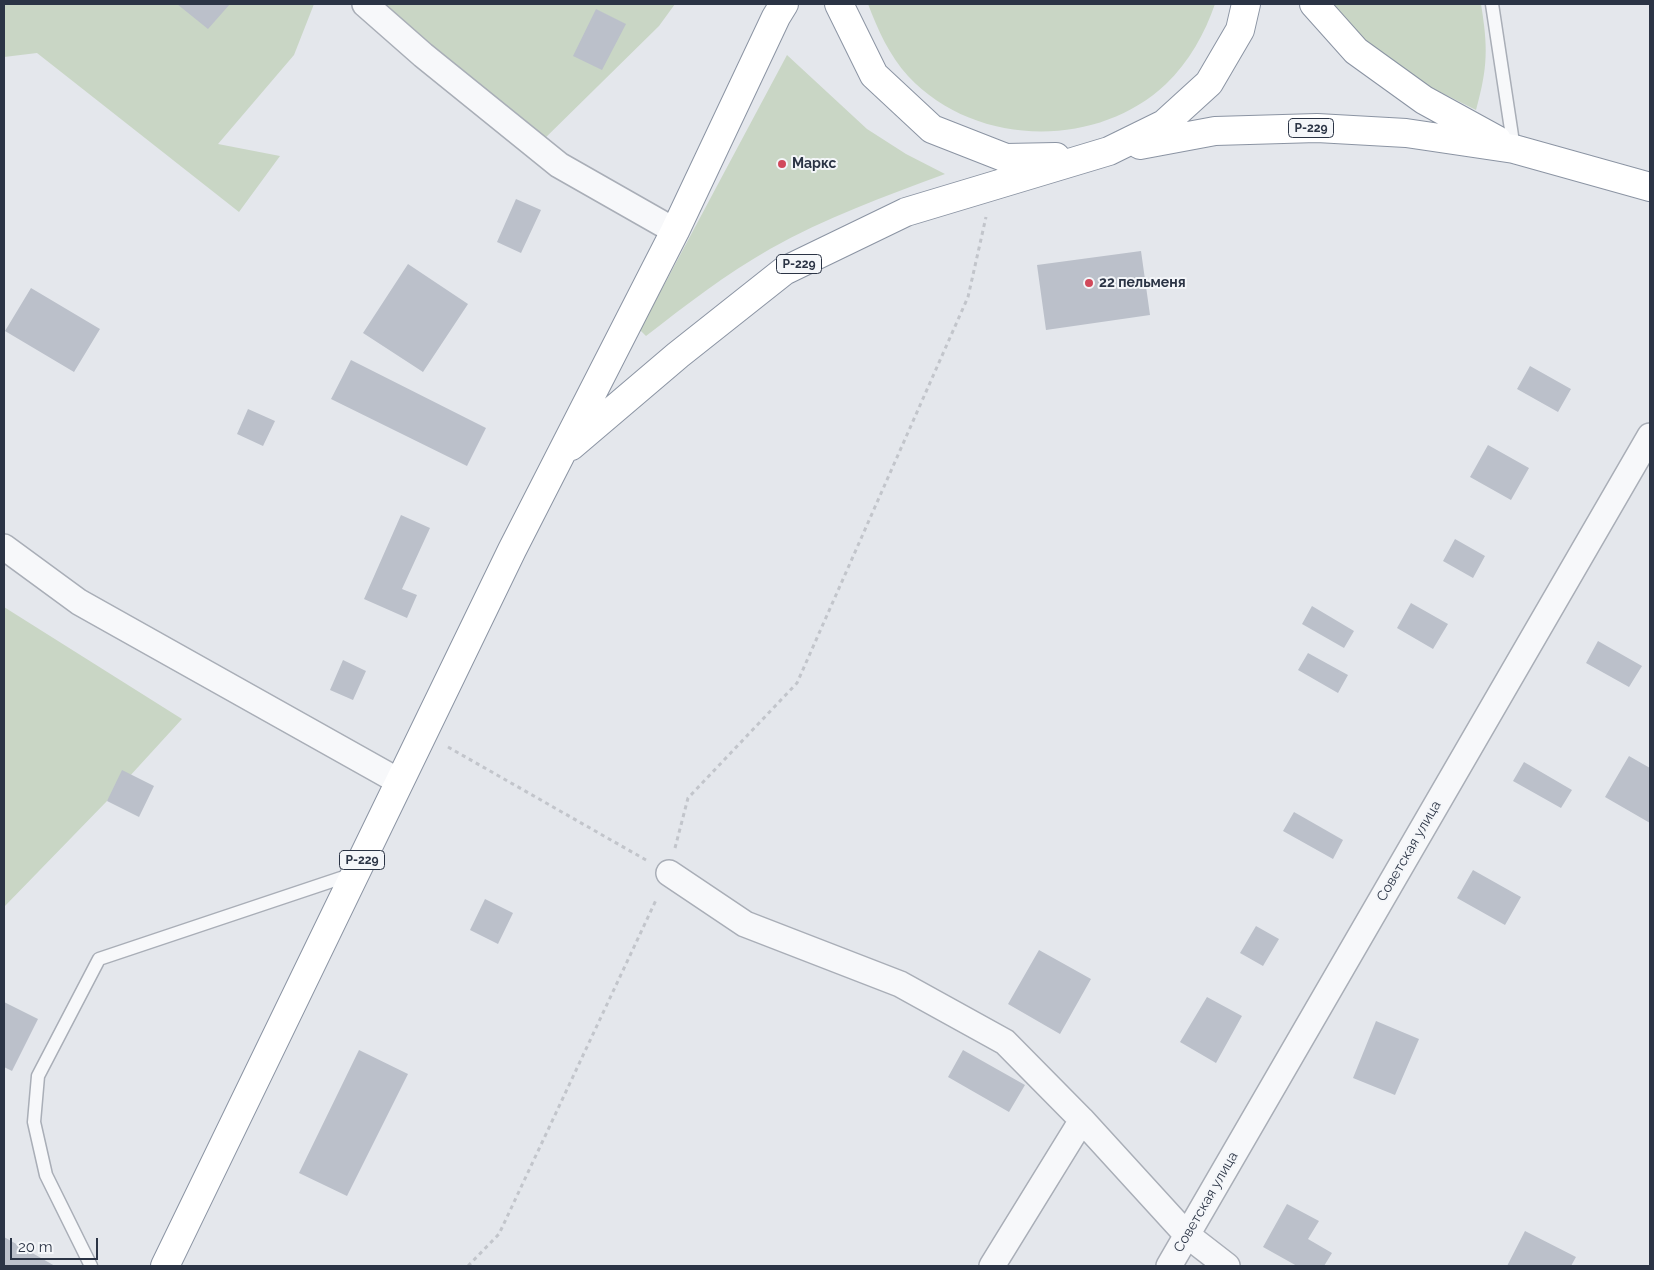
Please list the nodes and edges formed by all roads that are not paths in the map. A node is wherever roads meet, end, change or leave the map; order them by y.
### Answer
1 (365, 4) edge
2 (839, 4) edge
3 (1246, 4) edge
4 (1314, 4) edge
5 (1492, 4) edge
6 (775, 8) edge
7 (1514, 149) junction
8 (1097, 154) junction
9 (1650, 187) edge
10 (674, 231) junction
11 (1650, 436) edge
12 (561, 454) junction
13 (4, 547) edge
14 (400, 782) junction
15 (356, 873) junction
16 (669, 873) road end
17 (1082, 1120) junction
18 (1187, 1235) junction
19 (91, 1266) edge
20 (165, 1266) edge
21 (992, 1266) edge
22 (1169, 1266) edge
23 (1227, 1266) edge

1 - 10 street
2 - 8 highway, Р-229
3 - 8 highway, Р-229
4 - 7 highway, Р-229
5 - 7 lane
6 - 10 highway, Р-229
7 - 8 highway, Р-229
7 - 9 highway, Р-229
8 - 12 highway, Р-229
10 - 12 highway, Р-229
11 - 18 street, Советская улица
12 - 14 highway, Р-229
13 - 14 street
14 - 15 highway, Р-229
15 - 19 lane
15 - 20 highway, Р-229
16 - 17 street
17 - 18 street
17 - 21 street
18 - 22 street, Советская улица
18 - 23 street

